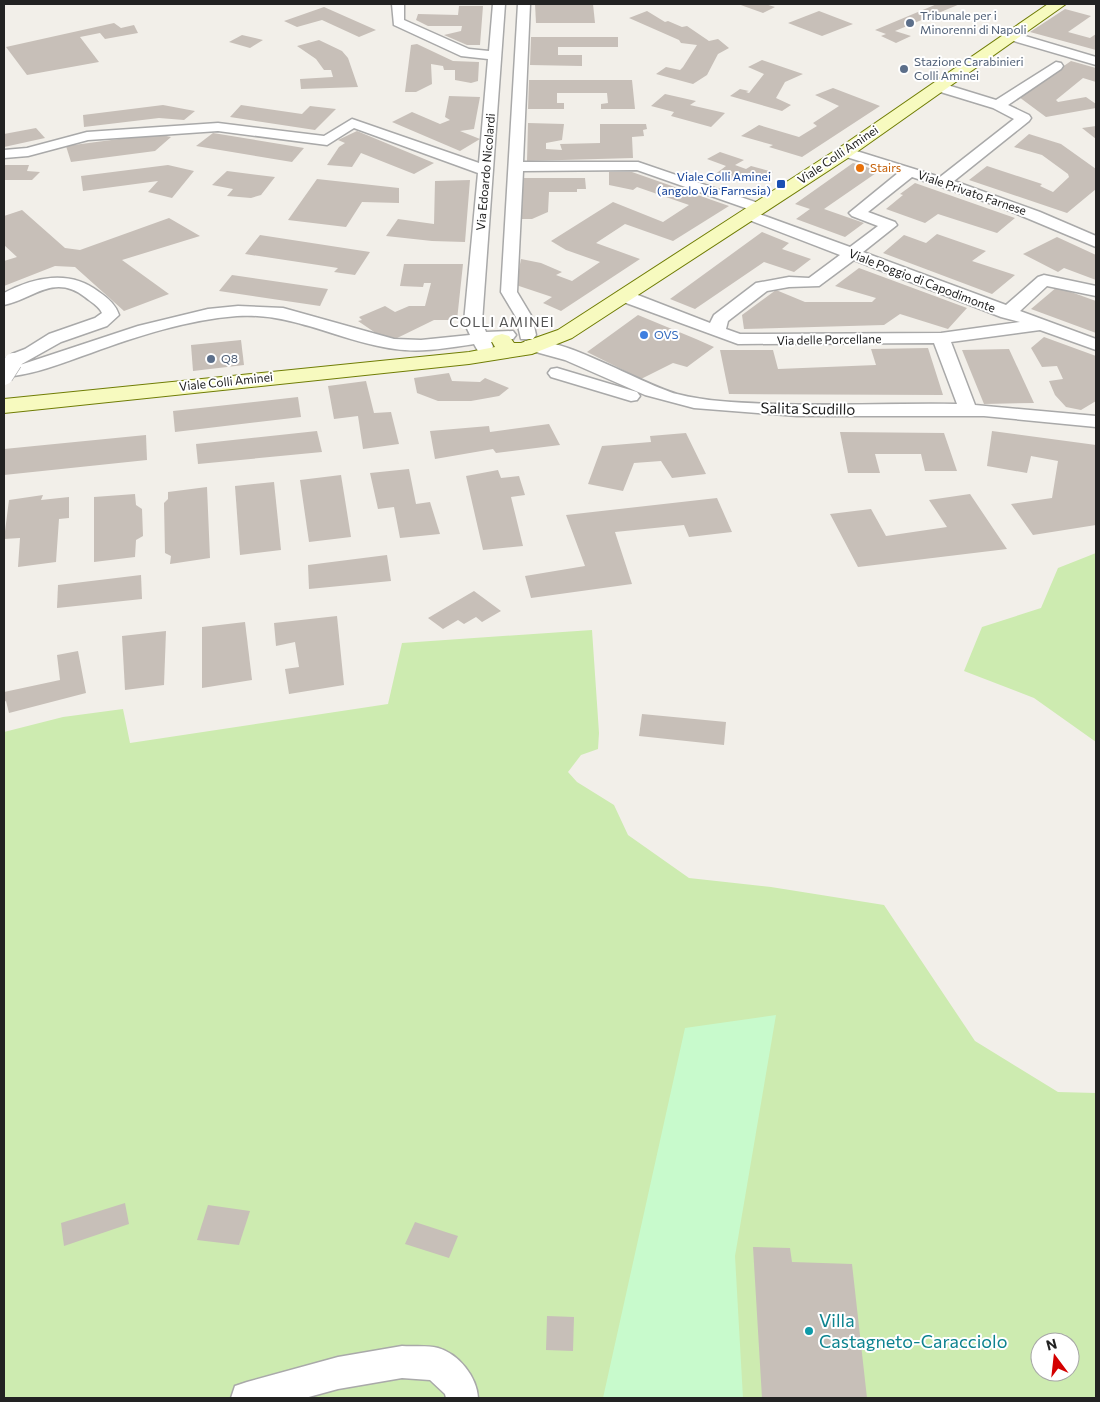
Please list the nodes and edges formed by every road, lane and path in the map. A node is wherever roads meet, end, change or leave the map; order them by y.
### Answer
1 (398, 4) edge
2 (500, 4) edge
3 (524, 4) edge
4 (1058, 4) edge
5 (1012, 36) junction
6 (496, 56) junction
7 (1096, 61) edge
8 (1056, 66) dead end
9 (939, 87) junction
10 (998, 104) junction
11 (845, 152) junction
12 (4, 154) edge
13 (515, 167) junction
14 (487, 171) junction
15 (909, 172) junction
16 (943, 182) junction
17 (754, 211) junction
18 (1096, 242) edge
19 (854, 254) junction
20 (1096, 291) edge
21 (624, 296) junction
22 (4, 300) edge
23 (1007, 313) junction
24 (1040, 325) junction
25 (717, 330) junction
26 (941, 338) junction
27 (507, 341) junction
28 (1096, 345) edge
29 (449, 358) junction
30 (8, 364) edge
31 (557, 373) dead end
32 (693, 403) junction
33 (4, 406) edge
34 (968, 410) junction
35 (1096, 422) edge
36 (247, 1398) edge
37 (462, 1398) edge

1 - 6 street
2 - 6 street, Via Edoardo Nicolardi
3 - 13 street, Via Edoardo Nicolardi
4 - 5 main road, Viale Colli Aminei
5 - 7 street
5 - 9 main road, Viale Colli Aminei
6 - 14 street, Via Edoardo Nicolardi
8 - 10 street
9 - 10 street
9 - 11 main road, Viale Colli Aminei
10 - 16 street
11 - 15 street, Viale Privato Farnese
11 - 17 main road, Viale Colli Aminei
12 - 14 street
13 - 17 street, Viale Poggio di Capodimonte
13 - 27 street, Via Edoardo Nicolardi
14 - 27 street, Via Edoardo Nicolardi
15 - 16 street, Viale Privato Farnese
15 - 19 street
16 - 18 street, Viale Privato Farnese
17 - 19 street, Viale Poggio di Capodimonte
17 - 21 main road, Viale Colli Aminei
19 - 23 street, Viale Poggio di Capodimonte
19 - 25 street
20 - 23 street
21 - 25 street, Via delle Porcellane
21 - 27 main road, Viale Colli Aminei
22 - 30 street
23 - 24 street, Viale Poggio di Capodimonte
24 - 26 street, Via delle Porcellane
24 - 28 street, Viale Poggio di Capodimonte
25 - 26 street, Via delle Porcellane
26 - 34 street
27 - 29 main road, Viale Colli Aminei
27 - 29 main road, Viale Colli Aminei
27 - 30 street, Salita Scudillo
27 - 32 street, Salita Scudillo
29 - 33 main road, Viale Colli Aminei
31 - 32 street
32 - 34 street, Salita Scudillo
34 - 35 street, Salita Scudillo
36 - 37 street

